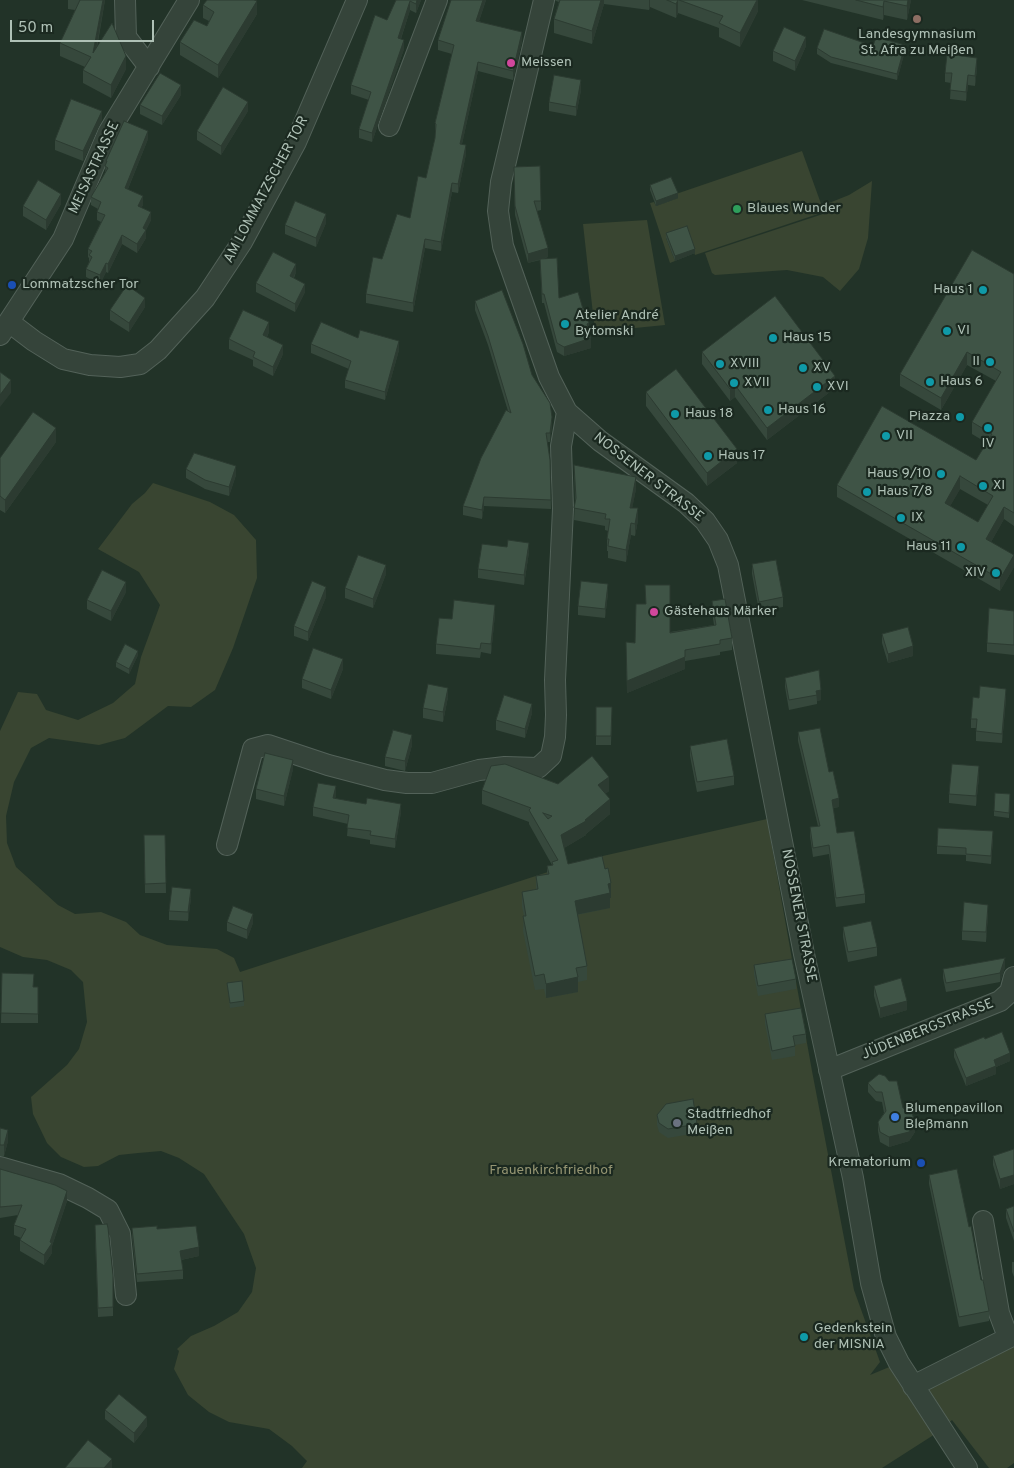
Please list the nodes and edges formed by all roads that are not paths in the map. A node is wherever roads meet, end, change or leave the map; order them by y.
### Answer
1 (125, 0) edge
2 (189, 0) edge
3 (358, 0) edge
4 (437, 0) edge
5 (544, 0) edge
6 (148, 67) junction
7 (389, 126) dead end
8 (5, 328) edge
9 (567, 412) junction
10 (227, 845) dead end
11 (1014, 977) edge
12 (829, 1070) junction
13 (0, 1167) edge
14 (983, 1221) dead end
15 (126, 1295) dead end
16 (1011, 1336) edge
17 (913, 1386) junction
18 (967, 1468) edge

1 - 6 street
2 - 6 street, MEISASTRASSE
3 - 8 street, AM LOMMATZSCHER TOR
4 - 7 street
5 - 9 street, NOSSENER STRASSE
6 - 8 street, MEISASTRASSE
9 - 10 street
9 - 12 street, NOSSENER STRASSE
11 - 12 street, JÜDENBERGSTRASSE
12 - 17 street, NOSSENER STRASSE
13 - 15 street
14 - 16 street
16 - 17 street
17 - 18 street, NOSSENER STRASSE

